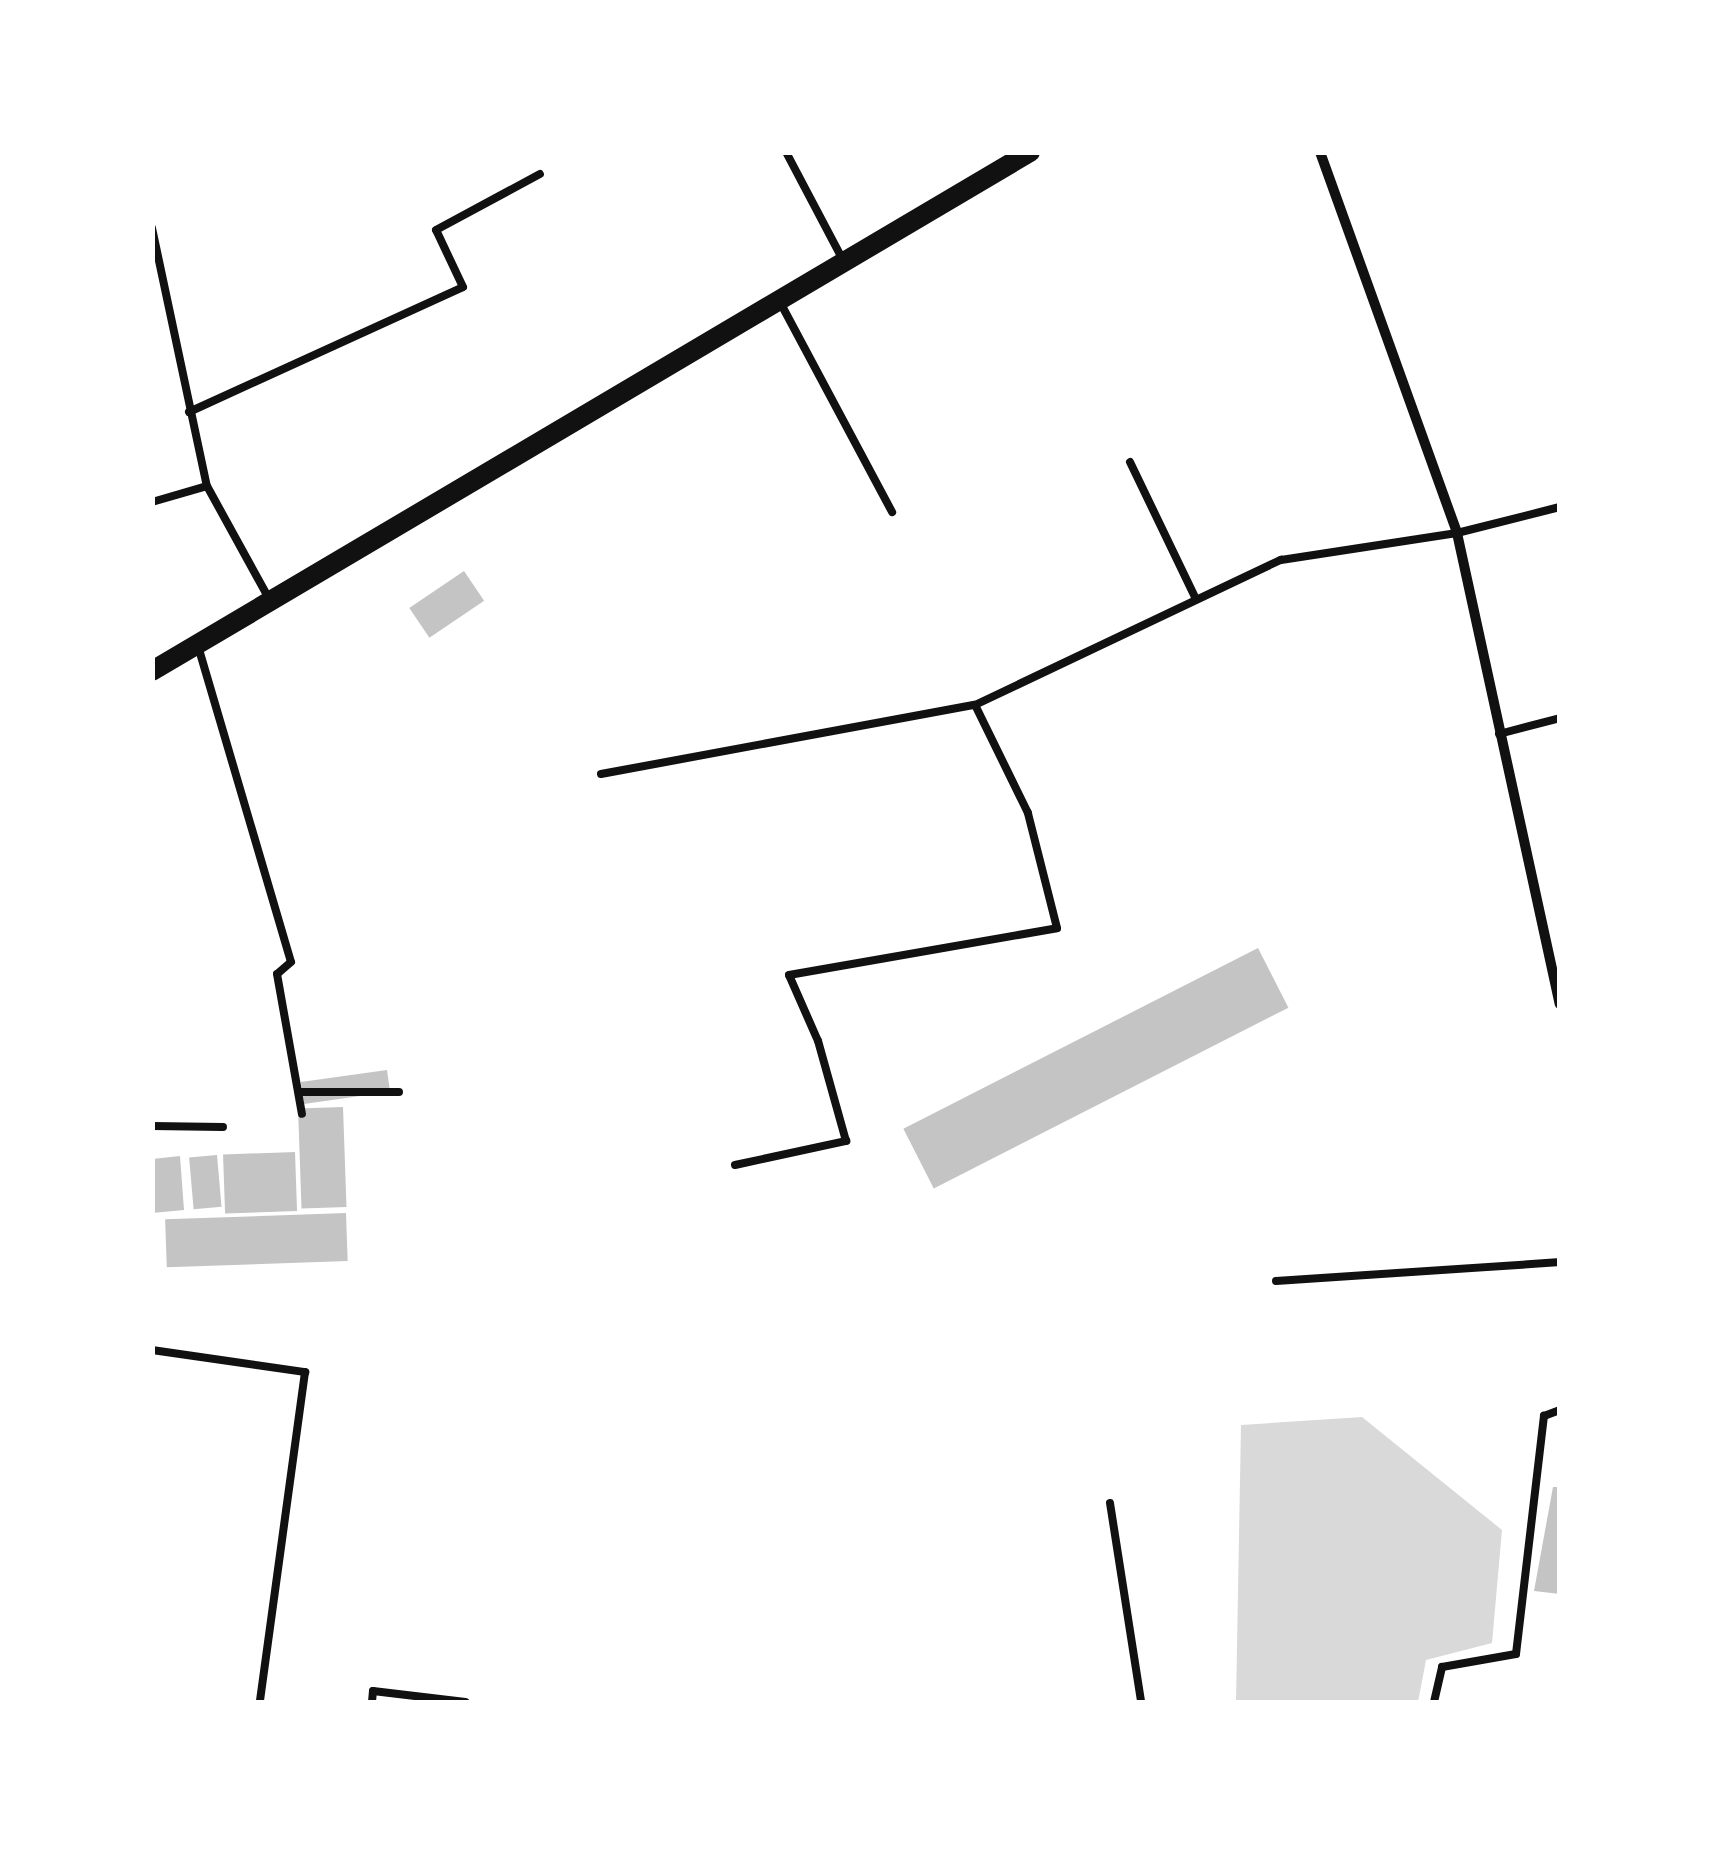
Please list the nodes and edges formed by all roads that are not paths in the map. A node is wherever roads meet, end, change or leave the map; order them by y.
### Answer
1 (786, 152) edge
2 (1030, 152) edge
3 (1320, 152) edge
4 (540, 174) dead end
5 (152, 228) edge
6 (844, 262) junction
7 (780, 302) junction
8 (190, 412) junction
9 (1130, 462) dead end
10 (206, 486) junction
11 (152, 502) edge
12 (1560, 507) edge
13 (892, 512) dead end
14 (1458, 533) junction
15 (1196, 599) junction
16 (271, 602) junction
17 (198, 646) junction
18 (152, 671) edge
19 (976, 705) junction
20 (1560, 718) edge
21 (1499, 734) junction
22 (601, 774) dead end
23 (1554, 959) edge
24 (1560, 1004) edge
25 (298, 1092) junction
26 (400, 1092) dead end
27 (302, 1114) dead end
28 (152, 1126) edge
29 (223, 1127) dead end
30 (735, 1165) dead end
31 (1560, 1262) edge
32 (1276, 1281) dead end
33 (152, 1350) edge
34 (1560, 1410) edge
35 (1110, 1503) dead end
36 (260, 1702) edge
37 (372, 1702) edge
38 (465, 1702) edge
39 (1141, 1702) edge
40 (1434, 1702) edge

1 - 6 lane
2 - 6 main road
3 - 14 street
4 - 8 lane
5 - 8 lane
6 - 7 main road
7 - 13 lane
7 - 16 main road
8 - 10 lane
9 - 15 lane
10 - 11 lane
10 - 16 lane
12 - 14 lane
14 - 15 lane
14 - 21 street
15 - 19 lane
16 - 17 main road
17 - 18 main road
17 - 25 lane
19 - 22 lane
19 - 30 lane
20 - 21 lane
21 - 23 street
23 - 24 street
25 - 26 lane
25 - 27 lane
28 - 29 lane
31 - 32 lane
33 - 36 lane
34 - 40 lane
35 - 39 lane
37 - 38 lane

